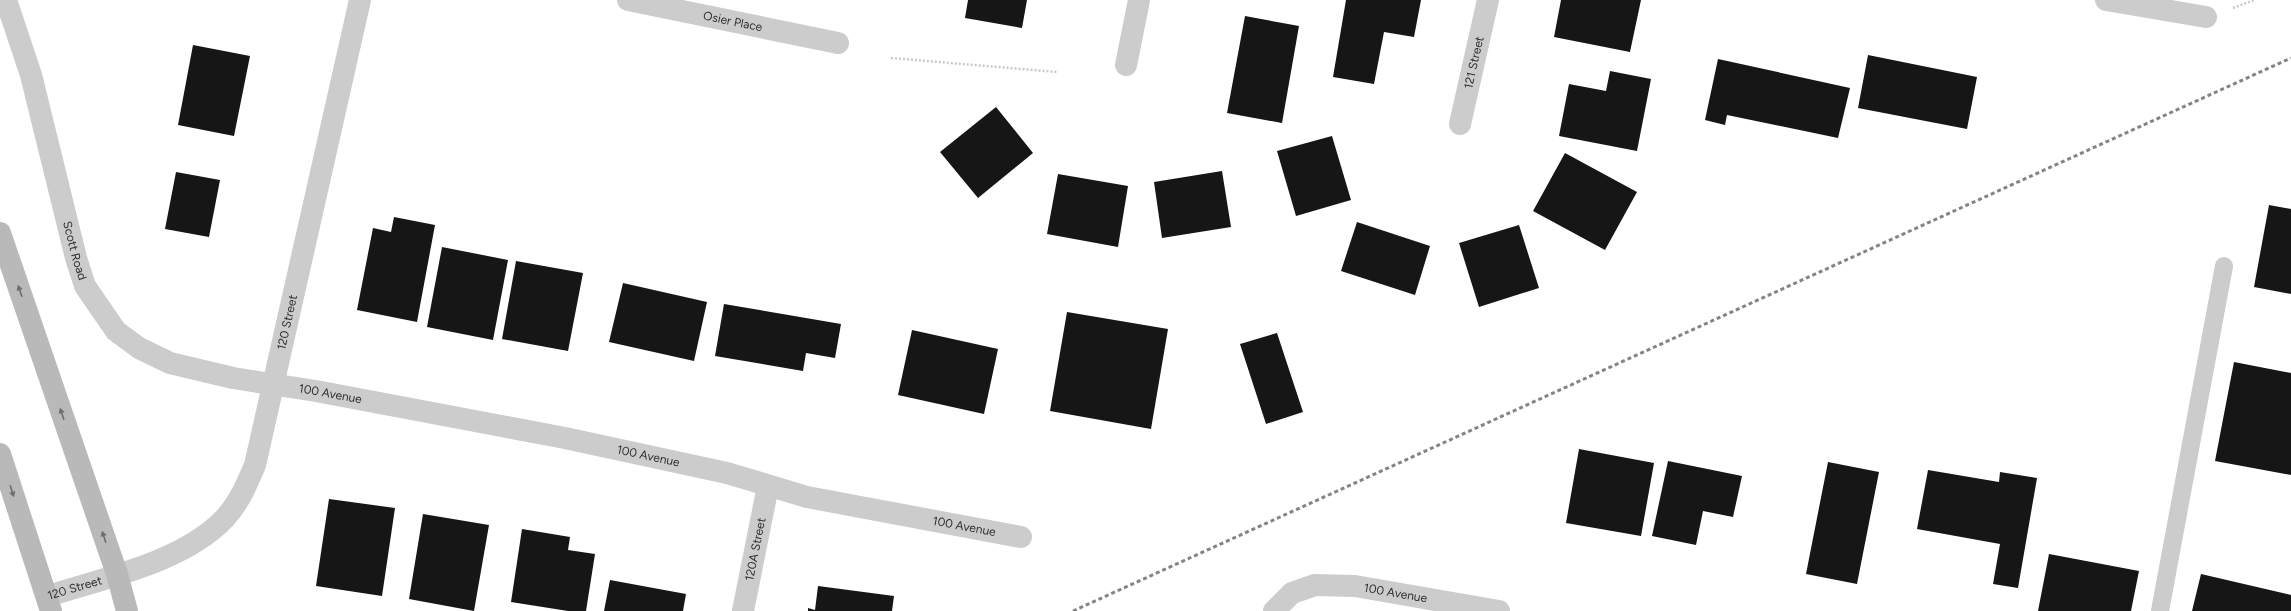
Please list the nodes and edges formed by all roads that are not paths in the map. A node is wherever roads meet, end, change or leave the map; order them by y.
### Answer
1 (6, 0) edge
2 (360, 0) edge
3 (628, 0) edge
4 (1139, 0) edge
5 (1488, 0) edge
6 (2106, 0) edge
7 (2206, 17) dead end
8 (838, 43) dead end
9 (1126, 65) dead end
10 (1460, 124) dead end
11 (0, 234) edge
12 (2224, 266) dead end
13 (272, 384) junction
14 (0, 454) edge
15 (768, 486) junction
16 (1021, 537) dead end
17 (117, 574) junction
18 (49, 604) edge
19 (127, 611) edge
20 (743, 611) edge
21 (1274, 611) edge
22 (1499, 611) edge
23 (2160, 611) edge

1 - 13 street, Scott Road
2 - 13 street, 120 Street
3 - 8 street, Osier Place
4 - 9 street
5 - 10 street, 121 Street
6 - 7 street
17 -> 11 main road
12 - 23 lane
13 - 15 street, 100 Avenue
13 - 17 street, 120 Street
14 -> 18 main road
15 - 16 street, 100 Avenue
15 - 20 street, 120A Street
17 - 18 street, 120 Street
17 - 19 main road, 120 Street
21 - 22 street, 100 Avenue

